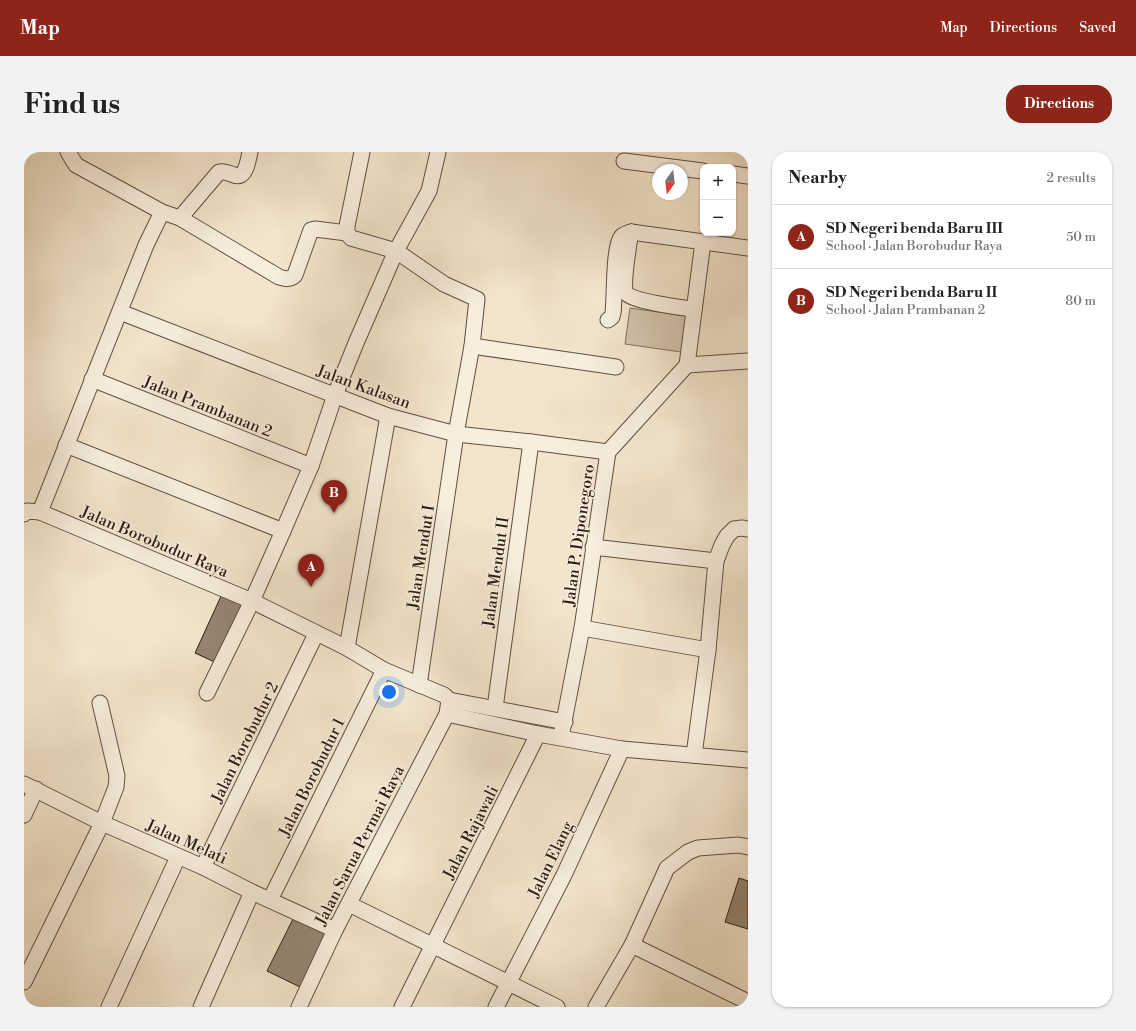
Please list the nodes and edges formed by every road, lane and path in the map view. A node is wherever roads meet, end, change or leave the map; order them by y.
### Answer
1 (68, 152) edge
2 (250, 152) edge
3 (362, 152) edge
4 (438, 152) edge
5 (624, 161) dead end
6 (700, 171) edge
7 (736, 174) edge
8 (748, 176) edge
9 (162, 212) junction
10 (180, 218) junction
11 (631, 232) junction
12 (347, 233) junction
13 (703, 242) junction
14 (748, 248) edge
15 (396, 251) junction
16 (694, 309) junction
17 (120, 312) junction
18 (608, 320) dead end
19 (472, 346) junction
20 (748, 361) edge
21 (687, 365) junction
22 (616, 367) dead end
23 (92, 379) junction
24 (335, 395) junction
25 (388, 416) junction
26 (456, 434) junction
27 (531, 442) junction
28 (66, 445) junction
29 (608, 452) junction
30 (310, 466) junction
31 (40, 512) junction
32 (24, 514) edge
33 (748, 529) edge
34 (283, 531) junction
35 (593, 547) junction
36 (716, 562) junction
37 (252, 601) junction
38 (582, 628) junction
39 (316, 634) junction
40 (347, 648) junction
41 (708, 650) junction
42 (384, 670) junction
43 (419, 685) junction
44 (207, 693) dead end
45 (100, 703) dead end
46 (448, 707) junction
47 (495, 708) junction
48 (565, 722) junction
49 (538, 734) junction
50 (561, 737) junction
51 (622, 749) junction
52 (694, 755) junction
53 (748, 760) edge
54 (30, 787) edge
55 (24, 815) edge
56 (102, 823) junction
57 (748, 847) edge
58 (178, 857) junction
59 (203, 867) junction
60 (252, 892) junction
61 (270, 900) junction
62 (349, 904) junction
63 (336, 930) junction
64 (632, 945) junction
65 (433, 946) junction
66 (24, 982) edge
67 (508, 983) junction
68 (748, 1002) edge
69 (109, 1007) edge
70 (201, 1007) edge
71 (299, 1007) edge
72 (402, 1007) edge
73 (496, 1007) edge
74 (557, 1007) edge
75 (596, 1007) edge

1 - 9 street
2 - 10 street
3 - 12 street
4 - 15 street
5 - 6 street
7 - 8 street
9 - 10 street
9 - 17 street
10 - 12 street
11 - 13 street
11 - 16 street
11 - 18 street
12 - 15 street
13 - 14 street
13 - 16 street
15 - 19 street, Jalan Mendut I
15 - 24 street
16 - 21 street
17 - 23 street
17 - 24 street, Jalan Kalasan
19 - 22 street
19 - 26 street, Jalan Mendut I
20 - 21 street
21 - 29 street, Jalan P. Diponegoro
23 - 28 street
23 - 30 street, Jalan Prambanan 2
24 - 25 street, Jalan Kalasan
24 - 30 street
25 - 26 street, Jalan Kalasan
25 - 40 street
26 - 27 street, Jalan Kalasan
26 - 43 street, Jalan Mendut I
27 - 29 street, Jalan Kalasan
27 - 47 street, Jalan Mendut II
28 - 31 street
28 - 34 street
29 - 35 street, Jalan P. Diponegoro
30 - 34 street
31 - 32 street
31 - 37 street, Jalan Borobudur Raya
33 - 36 street
34 - 37 street
35 - 36 street
35 - 38 street, Jalan P. Diponegoro
36 - 41 street
37 - 39 street, Jalan Borobudur Raya
37 - 44 street
38 - 41 street
38 - 48 street, Jalan P. Diponegoro
39 - 40 street, Jalan Borobudur Raya
39 - 59 street, Jalan Borobudur 2
40 - 42 street, Jalan Borobudur Raya
41 - 52 street
42 - 43 street, Jalan Borobudur Raya
42 - 61 street, Jalan Borobudur 1
43 - 46 street, Jalan Borobudur Raya
45 - 56 street
46 - 47 street
46 - 49 street
46 - 62 street, Jalan Sarua Permai Raya
47 - 48 street
48 - 50 street, Jalan P. Diponegoro
49 - 50 street
49 - 65 street, Jalan Rajawali
50 - 51 street
51 - 52 street
51 - 67 street, Jalan Elang
52 - 53 street
54 - 55 street
54 - 56 street, Jalan Melati
56 - 58 street, Jalan Melati
56 - 66 street
57 - 64 street
58 - 59 street, Jalan Melati
58 - 69 street
59 - 60 street, Jalan Melati
60 - 61 street, Jalan Melati
60 - 70 street
61 - 63 street, Jalan Melati
62 - 63 street, Jalan Sarua Permai Raya
62 - 65 street
63 - 71 street, Jalan Sarua Permai Raya
64 - 68 street
64 - 75 street
65 - 67 street
65 - 72 street, Jalan Rajawali
67 - 73 street, Jalan Elang
67 - 74 street

